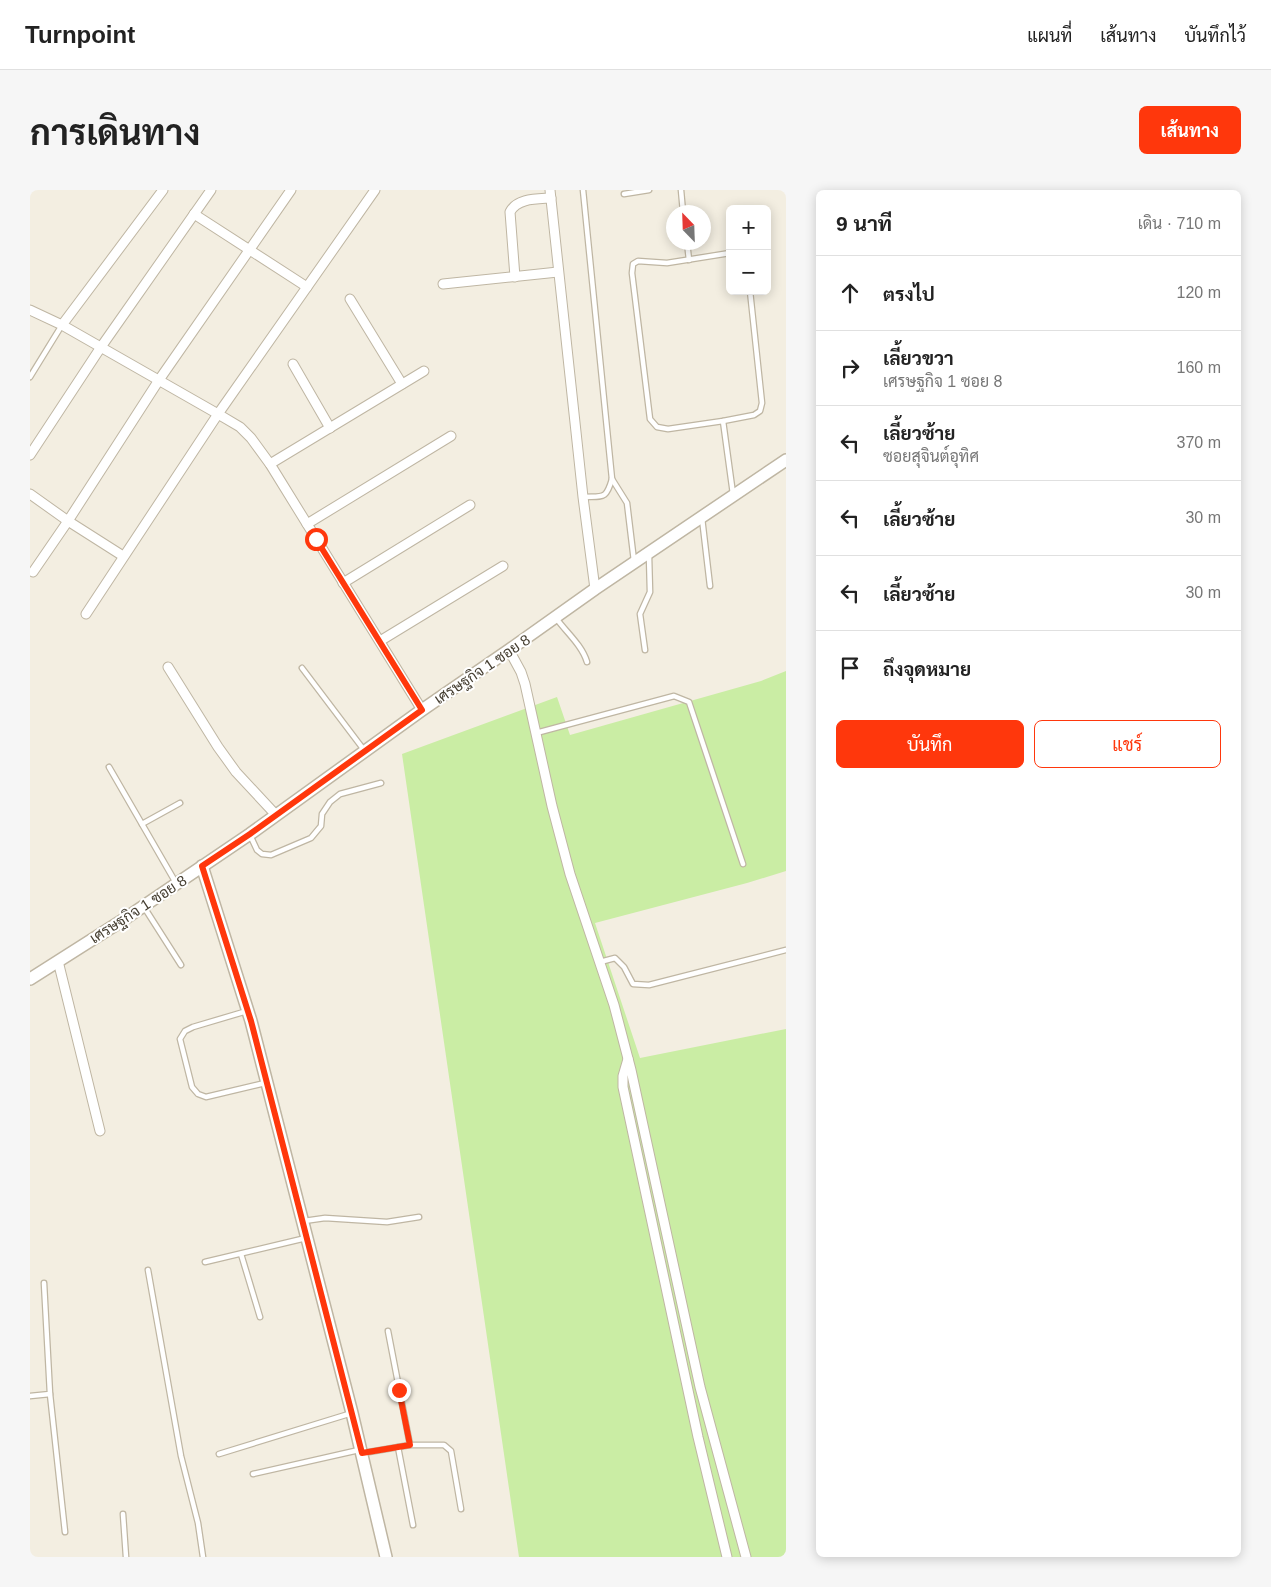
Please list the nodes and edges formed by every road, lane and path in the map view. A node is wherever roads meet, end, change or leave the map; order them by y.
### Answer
1 (162, 190) edge
2 (211, 190) edge
3 (291, 190) edge
4 (375, 190) edge
5 (583, 190) edge
6 (649, 190) edge
7 (681, 190) edge
8 (550, 194) edge
9 (624, 194) dead end
10 (682, 205) edge
11 (194, 214) junction
12 (250, 250) junction
13 (688, 250) edge
14 (726, 254) edge
15 (689, 260) junction
16 (558, 272) junction
17 (515, 276) junction
18 (443, 284) dead end
19 (306, 287) junction
20 (750, 295) edge
21 (350, 300) dead end
22 (30, 310) edge
23 (62, 325) junction
24 (101, 347) junction
25 (293, 364) dead end
26 (424, 371) dead end
27 (30, 377) edge
28 (159, 380) junction
29 (402, 384) junction
30 (218, 414) junction
31 (723, 421) junction
32 (330, 428) junction
33 (451, 436) dead end
34 (30, 455) edge
35 (786, 460) edge
36 (270, 464) junction
37 (612, 479) junction
38 (30, 494) edge
39 (733, 497) junction
40 (583, 498) junction
41 (470, 506) dead end
42 (702, 518) junction
43 (68, 521) junction
44 (307, 524) junction
45 (649, 554) junction
46 (123, 556) junction
47 (634, 564) junction
48 (504, 566) dead end
49 (33, 572) dead end
50 (343, 583) junction
51 (710, 586) dead end
52 (595, 589) junction
53 (86, 614) dead end
54 (556, 618) junction
55 (380, 641) junction
56 (510, 650) junction
57 (645, 650) dead end
58 (587, 662) dead end
59 (168, 667) dead end
60 (302, 668) dead end
61 (422, 710) junction
62 (535, 733) junction
63 (365, 751) junction
64 (109, 767) dead end
65 (381, 783) dead end
66 (180, 803) dead end
67 (276, 815) junction
68 (142, 824) junction
69 (250, 834) junction
70 (743, 864) dead end
71 (202, 866) junction
72 (176, 884) junction
73 (143, 906) junction
74 (786, 950) edge
75 (58, 961) junction
76 (600, 962) junction
77 (180, 965) dead end
78 (30, 980) edge
79 (248, 1011) junction
80 (628, 1058) junction
81 (267, 1083) junction
82 (100, 1132) dead end
83 (419, 1217) dead end
84 (303, 1221) junction
85 (307, 1238) junction
86 (241, 1254) junction
87 (205, 1262) dead end
88 (148, 1270) dead end
89 (44, 1283) dead end
90 (260, 1317) dead end
91 (388, 1331) dead end
92 (50, 1394) junction
93 (30, 1396) edge
94 (352, 1413) junction
95 (410, 1445) junction
96 (398, 1447) junction
97 (361, 1451) junction
98 (219, 1454) dead end
99 (253, 1474) dead end
100 (460, 1509) dead end
101 (124, 1514) dead end
102 (413, 1524) dead end
103 (64, 1532) dead end
104 (126, 1557) edge
105 (203, 1557) edge
106 (386, 1557) edge
107 (727, 1557) edge
108 (746, 1557) edge

1 - 23 street
2 - 11 street
3 - 12 street
4 - 19 street
5 - 37 lane
6 - 9 lane
7 - 10 lane
8 - 16 street
8 - 17 street
11 - 12 street
11 - 24 street
12 - 19 street
12 - 28 street
13 - 15 lane
14 - 15 lane
15 - 31 lane
16 - 17 street
16 - 40 street
17 - 18 street
19 - 30 street
20 - 31 lane
21 - 29 street
22 - 23 street
23 - 24 street
23 - 27 lane
24 - 28 street
24 - 34 street
25 - 32 street
26 - 29 street
28 - 30 street
28 - 43 street
29 - 32 street
30 - 36 street
30 - 46 street
31 - 39 lane
32 - 36 street
33 - 44 street
35 - 39 street, เศรษฐกิจ 1 ซอย 8
36 - 44 street
37 - 40 lane
37 - 47 lane
38 - 43 street
39 - 42 street, เศรษฐกิจ 1 ซอย 8
40 - 52 street
41 - 50 street
42 - 45 street, เศรษฐกิจ 1 ซอย 8
42 - 51 lane
43 - 46 street
43 - 49 street
44 - 50 street
45 - 47 street, เศรษฐกิจ 1 ซอย 8
45 - 57 lane
46 - 53 street
47 - 52 street, เศรษฐกิจ 1 ซอย 8
48 - 55 street
50 - 55 street
52 - 54 street, เศรษฐกิจ 1 ซอย 8
54 - 56 street, เศรษฐกิจ 1 ซอย 8
54 - 58 lane
55 - 61 street
56 - 61 street, เศรษฐกิจ 1 ซอย 8
56 - 62 street
59 - 67 street
60 - 63 lane
61 - 63 street, เศรษฐกิจ 1 ซอย 8
62 - 70 lane
62 - 76 street
63 - 67 street, เศรษฐกิจ 1 ซอย 8
64 - 68 lane
65 - 69 lane
66 - 68 lane
67 - 69 street, เศรษฐกิจ 1 ซอย 8
68 - 72 lane
69 - 71 street, เศรษฐกิจ 1 ซอย 8
71 - 72 street, เศรษฐกิจ 1 ซอย 8
71 - 79 street
72 - 73 street, เศรษฐกิจ 1 ซอย 8
73 - 75 street, เศรษฐกิจ 1 ซอย 8
73 - 77 lane
74 - 76 lane
75 - 78 street, เศรษฐกิจ 1 ซอย 8
75 - 82 street
76 - 80 street
79 - 81 street
79 - 81 lane
80 - 107 street
80 - 108 street
81 - 84 street
83 - 84 lane
84 - 85 street
85 - 86 lane
85 - 94 street
86 - 87 lane
86 - 90 lane
88 - 105 lane
89 - 92 lane
91 - 95 lane
92 - 93 lane
92 - 103 lane
94 - 97 street
94 - 98 lane
95 - 96 lane
95 - 100 lane
96 - 97 lane
96 - 102 lane
97 - 99 lane
97 - 106 street
101 - 104 lane

